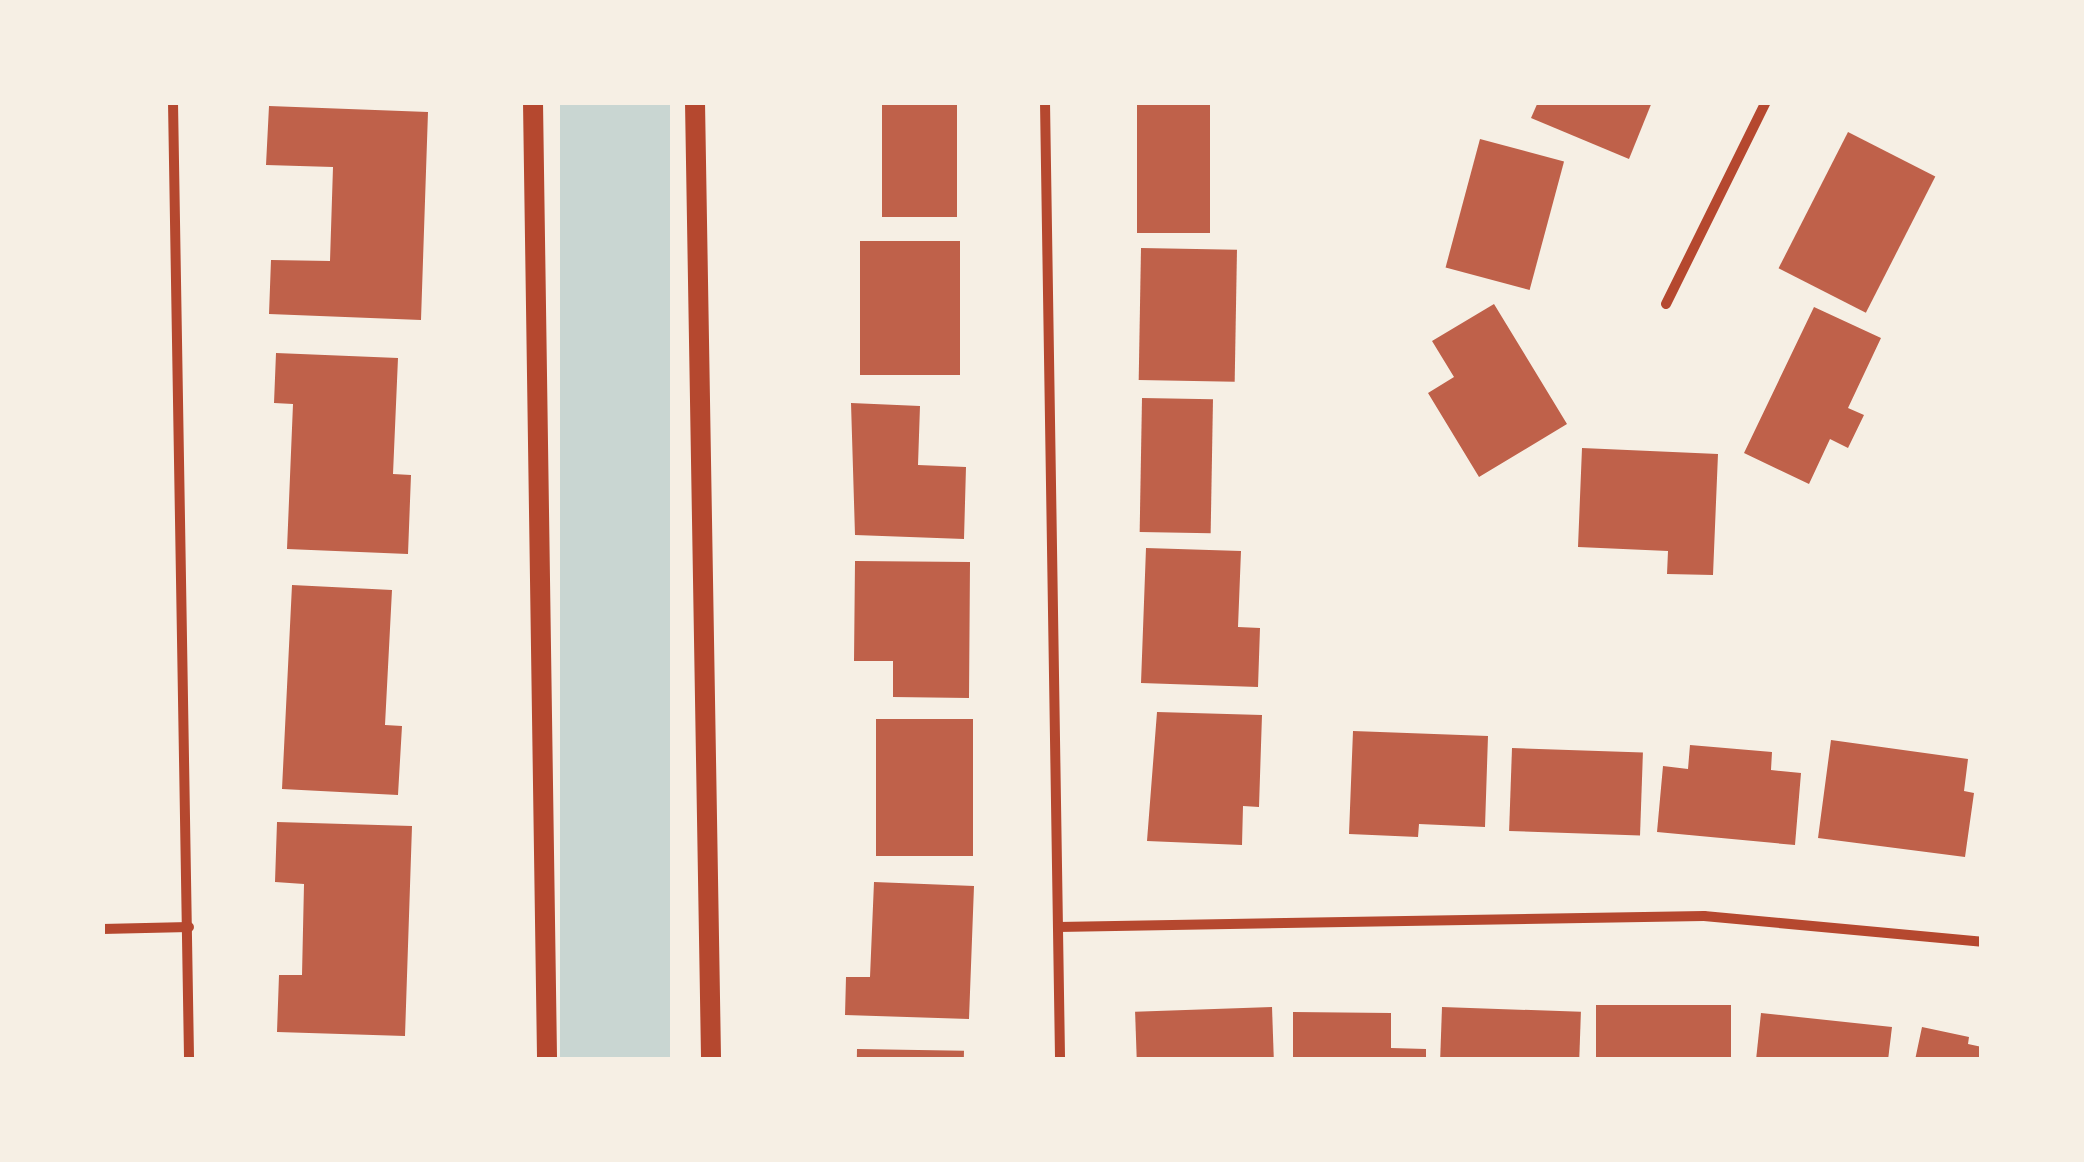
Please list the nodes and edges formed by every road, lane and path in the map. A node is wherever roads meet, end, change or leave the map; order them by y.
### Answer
1 (172, 102) edge
2 (533, 102) edge
3 (695, 102) edge
4 (1045, 102) edge
5 (1766, 102) edge
6 (1666, 304) dead end
7 (188, 927) junction
8 (1058, 927) junction
9 (102, 930) edge
10 (1982, 942) edge
11 (189, 1060) edge
12 (547, 1060) edge
13 (710, 1060) edge
14 (1060, 1060) edge

1 - 7 street
2 - 12 main road
3 - 13 main road
4 - 8 street
5 - 6 street
7 - 9 street
7 - 11 street
8 - 10 street
8 - 14 street

